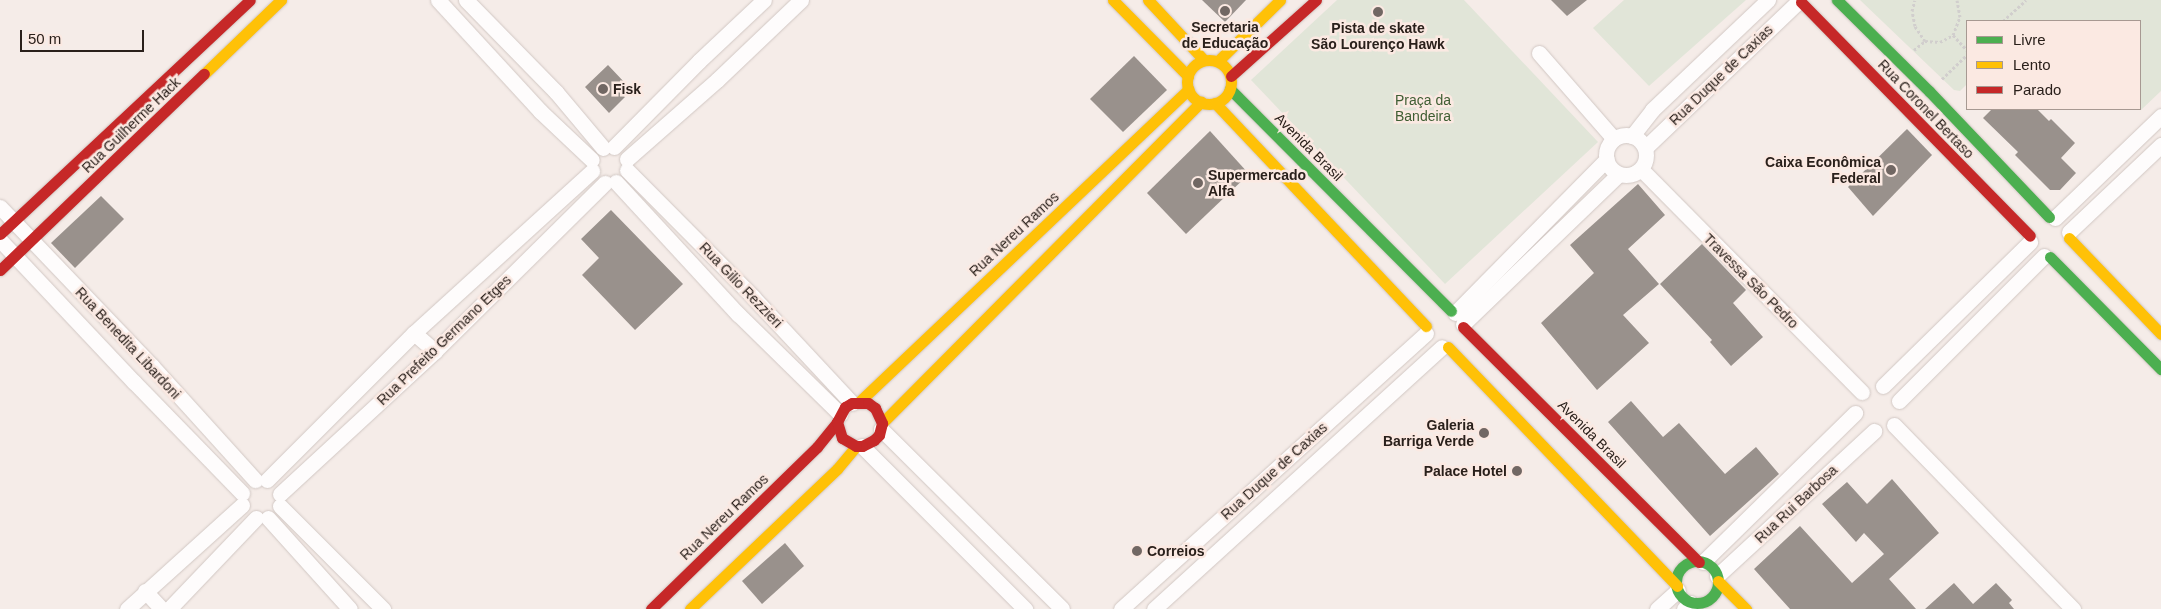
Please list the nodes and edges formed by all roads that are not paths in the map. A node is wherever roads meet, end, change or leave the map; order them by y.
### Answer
1 (250, 0) edge
2 (281, 0) edge
3 (438, 0) edge
4 (466, 0) edge
5 (764, 0) edge
6 (801, 0) edge
7 (1113, 0) edge
8 (1148, 0) edge
9 (1280, 0) edge
10 (1316, 0) edge
11 (1768, 0) edge
12 (1837, 0) edge
13 (1801, 1) edge
14 (1539, 54) dead end
15 (1204, 60) junction
16 (1218, 61) junction
17 (699, 62) junction
18 (1188, 76) junction
19 (1231, 76) junction
20 (718, 80) junction
21 (1189, 89) junction
22 (1230, 90) junction
23 (556, 92) junction
24 (1201, 102) junction
25 (1215, 103) junction
26 (540, 112) junction
27 (2161, 116) edge
28 (1632, 136) junction
29 (1614, 139) junction
30 (2161, 145) edge
31 (609, 147) junction
32 (1645, 148) junction
33 (2120, 155) junction
34 (1607, 159) junction
35 (627, 164) junction
36 (592, 165) junction
37 (1641, 169) junction
38 (2134, 170) junction
39 (1619, 174) junction
40 (610, 182) junction
41 (0, 207) edge
42 (2052, 217) junction
43 (14, 222) junction
44 (2033, 231) junction
45 (0, 234) edge
46 (2069, 235) junction
47 (0, 240) edge
48 (31, 242) junction
49 (2055, 254) junction
50 (15, 256) junction
51 (0, 270) edge
52 (1458, 319) junction
53 (1429, 322) junction
54 (414, 333) junction
55 (2161, 334) edge
56 (1445, 347) junction
57 (435, 352) junction
58 (2161, 369) edge
59 (1883, 386) junction
60 (1862, 392) junction
61 (1899, 400) junction
62 (856, 402) junction
63 (1856, 414) junction
64 (838, 418) junction
65 (1894, 425) junction
66 (881, 426) junction
67 (1874, 431) junction
68 (859, 446) junction
69 (261, 480) junction
70 (242, 499) junction
71 (280, 500) junction
72 (262, 518) junction
73 (1701, 562) junction
74 (1718, 578) junction
75 (1677, 588) junction
76 (145, 591) junction
77 (1693, 606) edge
78 (127, 609) edge
79 (162, 609) edge
80 (169, 609) edge
81 (350, 609) edge
82 (383, 609) edge
83 (651, 609) edge
84 (690, 609) edge
85 (1024, 609) edge
86 (1062, 609) edge
87 (1121, 609) edge
88 (1154, 609) edge
89 (1657, 609) edge
90 (1746, 609) edge
91 (2073, 609) edge

1 - 43 main road, Rua Guilherme Hack
2 - 48 main road, Rua Guilherme Hack
3 - 26 street
4 - 23 street
5 - 17 street
6 - 20 street
7 - 18 main road
8 - 15 main road
9 - 16 main road
10 - 19 main road
11 - 28 street, Rua Duque de Caxias
12 - 42 main road, Rua Coronel Bertaso
13 - 32 street, Rua Duque de Caxias
13 - 44 main road, Rua Coronel Bertaso
14 - 29 street
15 - 16 main road
15 - 18 main road
16 - 19 main road
17 - 20 street
17 - 31 street
18 - 21 main road
19 - 22 main road
20 - 35 street
21 - 24 main road
21 - 62 main road, Rua Nereu Ramos
22 - 25 main road
22 - 52 main road, Avenida Brasil
23 - 26 street
23 - 31 street
24 - 25 main road
24 - 66 main road
25 - 53 main road
26 - 36 street
27 - 33 street
28 - 29 street
28 - 32 street
29 - 34 street
30 - 38 street
31 - 35 street
31 - 36 street
32 - 37 street
33 - 38 street
33 - 42 street
34 - 39 street
34 - 52 street
35 - 40 street
35 - 62 street, Rua Gilio Rezzieri
36 - 40 street
36 - 54 street, Rua Prefeito Germano Etges
37 - 39 street
37 - 60 street, Travessa São Pedro
38 - 46 street
39 - 52 street
40 - 57 street, Rua Prefeito Germano Etges
40 - 64 street, Rua Gilio Rezzieri
41 - 43 street, Rua Benedita Libardoni
42 - 44 main road
42 - 46 main road
43 - 45 main road, Rua Guilherme Hack
43 - 48 street, Rua Benedita Libardoni
44 - 49 main road
44 - 59 street
46 - 49 main road
46 - 55 main road
47 - 50 street, Rua Benedita Libardoni
48 - 50 main road, Rua Guilherme Hack
48 - 69 street, Rua Benedita Libardoni
49 - 58 main road
49 - 61 street
50 - 51 main road, Rua Guilherme Hack
50 - 70 street, Rua Benedita Libardoni
52 - 53 main road
52 - 56 main road
52 - 73 main road, Avenida Brasil
53 - 56 main road
53 - 87 street, Rua Duque de Caxias
54 - 57 street
54 - 69 street, Rua Prefeito Germano Etges
56 - 75 main road
56 - 88 street, Rua Duque de Caxias
57 - 71 street, Rua Prefeito Germano Etges
59 - 60 street
59 - 61 street
60 - 63 street
61 - 65 street
62 - 64 main road
62 - 66 main road
63 - 67 street
63 - 73 street, Rua Rui Barbosa
64 - 68 main road
64 - 83 main road, Rua Nereu Ramos
65 - 67 street
65 - 91 street
66 - 68 main road
66 - 86 street
67 - 74 street, Rua Rui Barbosa
68 - 84 main road
68 - 85 street
69 - 70 street
69 - 71 street
70 - 72 street
70 - 76 street
71 - 72 street
71 - 82 street
72 - 80 street
72 - 81 street
73 - 74 main road
73 - 75 main road
74 - 77 main road
74 - 90 main road
75 - 77 main road
75 - 89 street
76 - 78 street
76 - 79 street

